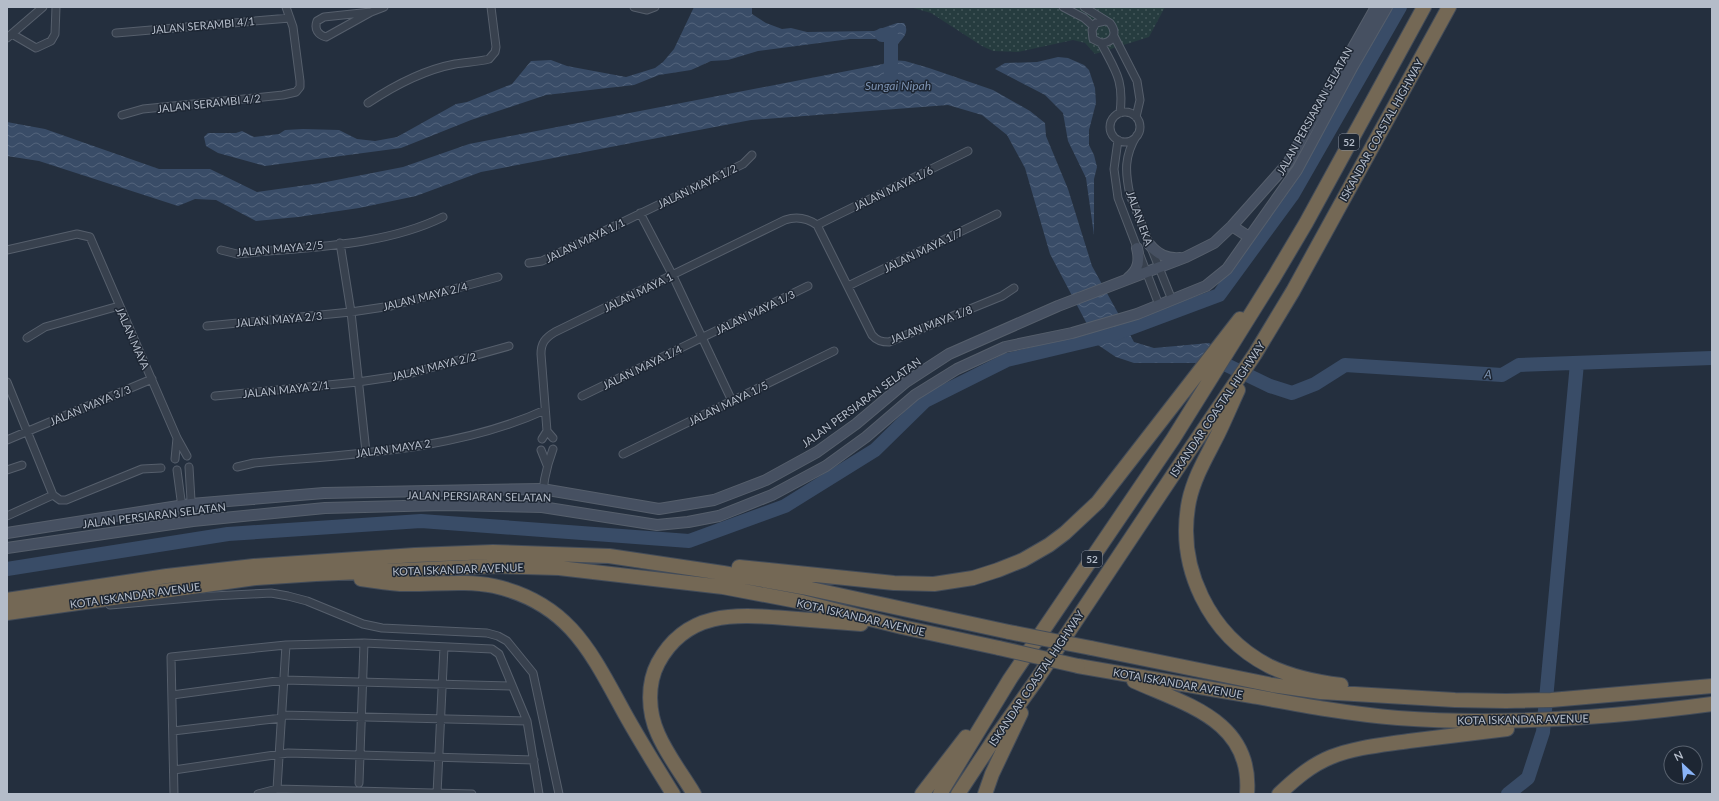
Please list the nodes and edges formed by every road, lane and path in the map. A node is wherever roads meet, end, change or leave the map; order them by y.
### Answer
1 (44, 7) edge
2 (56, 7) edge
3 (286, 7) edge
4 (384, 7) edge
5 (490, 7) edge
6 (634, 7) edge
7 (1063, 7) edge
8 (1084, 7) edge
9 (1376, 7) edge
10 (1387, 7) edge
11 (1424, 7) edge
12 (1449, 7) edge
13 (654, 8) edge
14 (371, 12) junction
15 (290, 18) junction
16 (1105, 21) junction
17 (1093, 26) junction
18 (116, 33) dead end
19 (9, 36) edge
20 (1114, 36) junction
21 (1101, 44) junction
22 (368, 102) dead end
23 (1120, 113) junction
24 (122, 115) dead end
25 (1136, 117) junction
26 (1137, 135) junction
27 (1118, 140) junction
28 (968, 151) dead end
29 (752, 155) dead end
30 (640, 213) junction
31 (997, 214) dead end
32 (444, 217) dead end
33 (817, 225) junction
34 (1232, 226) junction
35 (1249, 237) junction
36 (340, 243) junction
37 (1149, 244) junction
38 (1138, 248) junction
39 (7, 250) edge
40 (221, 250) dead end
41 (1186, 257) junction
42 (530, 263) dead end
43 (1159, 268) junction
44 (1147, 273) junction
45 (673, 276) junction
46 (498, 277) dead end
47 (1274, 277) junction
48 (1125, 281) junction
49 (808, 286) dead end
50 (848, 286) junction
51 (1014, 288) dead end
52 (1172, 300) junction
53 (1159, 305) junction
54 (119, 306) junction
55 (350, 312) junction
56 (207, 326) dead end
57 (27, 338) dead end
58 (702, 338) junction
59 (509, 346) dead end
60 (834, 351) dead end
61 (1255, 354) junction
62 (152, 379) junction
63 (7, 382) edge
64 (358, 382) junction
65 (215, 396) dead end
66 (582, 396) dead end
67 (732, 401) junction
68 (545, 410) junction
69 (28, 431) junction
70 (548, 431) junction
71 (178, 438) junction
72 (553, 438) dead end
73 (542, 439) dead end
74 (7, 440) edge
75 (553, 448) dead end
76 (541, 450) dead end
77 (366, 452) junction
78 (623, 454) dead end
79 (187, 456) dead end
80 (175, 459) dead end
81 (22, 465) dead end
82 (547, 465) junction
83 (189, 467) dead end
84 (237, 467) dead end
85 (161, 468) dead end
86 (7, 470) edge
87 (177, 470) dead end
88 (542, 489) junction
89 (53, 495) junction
90 (187, 505) junction
91 (542, 507) junction
92 (7, 516) edge
93 (189, 522) junction
94 (7, 533) edge
95 (7, 548) edge
96 (608, 556) junction
97 (316, 574) junction
98 (7, 600) edge
99 (7, 614) edge
100 (902, 627) junction
101 (364, 643) junction
102 (286, 645) junction
103 (444, 647) junction
104 (1115, 672) junction
105 (1010, 679) junction
106 (284, 680) junction
107 (363, 682) junction
108 (1035, 682) junction
109 (442, 684) junction
110 (512, 686) junction
111 (1712, 686) edge
112 (172, 695) junction
113 (1455, 700) junction
114 (1712, 704) edge
115 (1650, 711) junction
116 (1712, 711) edge
117 (282, 717) junction
118 (361, 717) junction
119 (1598, 717) junction
120 (441, 719) junction
121 (527, 720) junction
122 (173, 731) junction
123 (644, 748) junction
124 (279, 755) junction
125 (360, 755) junction
126 (439, 758) junction
127 (534, 760) junction
128 (174, 770) junction
129 (359, 783) dead end
130 (277, 789) junction
131 (359, 793) edge
132 (174, 794) edge
133 (258, 794) edge
134 (438, 794) edge
135 (472, 794) edge
136 (539, 794) edge
137 (559, 794) edge
138 (669, 794) edge
139 (674, 794) edge
140 (694, 794) edge
141 (922, 794) edge
142 (940, 794) edge
143 (958, 794) edge
144 (986, 794) edge
145 (1247, 794) edge
146 (1279, 794) edge

1 - 19 street
2 - 19 street
3 - 15 street
4 - 14 street
5 - 22 street
6 - 13 street
7 - 17 street
8 - 16 street, JALAN EKA
9 - 34 street, JALAN PERSIARAN SELATAN
10 - 35 street, JALAN PERSIARAN SELATAN
11 - 47 highway, ISKANDAR COASTAL HIGHWAY / 52
12 - 61 highway, ISKANDAR COASTAL HIGHWAY / 52
14 - 14 street
15 - 18 street, JALAN SERAMBI 4/1
15 - 24 street, JALAN SERAMBI 4/2
16 - 17 street
16 - 20 street, JALAN EKA
17 - 21 street
20 - 21 street
20 - 25 street, JALAN EKA
21 - 23 street
23 - 25 street
23 - 27 street
25 - 26 street, JALAN EKA
26 - 27 street
26 - 37 street, JALAN EKA
27 - 38 street, JALAN EKA
28 - 33 street, JALAN MAYA 1/6
29 - 30 street, JALAN MAYA 1/2
30 - 42 street, JALAN MAYA 1/1
30 - 45 street
31 - 50 street, JALAN MAYA 1/7
32 - 36 street, JALAN MAYA 2/5
33 - 45 street, JALAN MAYA 1
33 - 50 street, JALAN MAYA 1/8
34 - 35 street
34 - 41 street, JALAN PERSIARAN SELATAN
35 - 52 street, JALAN PERSIARAN SELATAN
36 - 40 street, JALAN MAYA 2/5
36 - 55 street
37 - 41 street
37 - 43 street, JALAN EKA
38 - 44 street, JALAN EKA
38 - 48 street
39 - 54 street, JALAN MAYA
41 - 43 street, JALAN PERSIARAN SELATAN
43 - 44 street, JALAN PERSIARAN SELATAN
43 - 52 street, JALAN EKA
44 - 48 street, JALAN PERSIARAN SELATAN
44 - 53 street, JALAN EKA
45 - 58 street
45 - 68 street, JALAN MAYA 1
46 - 55 street, JALAN MAYA 2/4
47 - 96 highway
47 - 105 highway, ISKANDAR COASTAL HIGHWAY / 52
48 - 88 street, JALAN PERSIARAN SELATAN
49 - 58 street, JALAN MAYA 1/3
50 - 51 street, JALAN MAYA 1/8
52 - 53 street, JALAN PERSIARAN SELATAN
53 - 91 street, JALAN PERSIARAN SELATAN
54 - 57 street
54 - 62 street, JALAN MAYA
55 - 56 street, JALAN MAYA 2/3
55 - 64 street
58 - 66 street, JALAN MAYA 1/4
58 - 67 street
59 - 64 street, JALAN MAYA 2/2
60 - 67 street, JALAN MAYA 1/5
61 - 108 highway, ISKANDAR COASTAL HIGHWAY / 52
61 - 113 highway
62 - 69 street, JALAN MAYA 3/3
62 - 71 street, JALAN MAYA
63 - 69 street
64 - 65 street, JALAN MAYA 2/1
64 - 77 street
67 - 78 street, JALAN MAYA 1/5
68 - 70 street, JALAN MAYA 1
68 - 77 street, JALAN MAYA 2
69 - 74 street, JALAN MAYA 3/3
69 - 89 street
70 - 72 street, JALAN MAYA 1
70 - 73 street
71 - 79 street, JALAN MAYA
71 - 80 street
75 - 82 street
76 - 82 street
77 - 84 street, JALAN MAYA 2
81 - 86 street
82 - 88 street
83 - 90 street
85 - 89 street
87 - 90 street
88 - 90 street, JALAN PERSIARAN SELATAN
88 - 91 street
89 - 92 street
90 - 93 street
90 - 94 street, JALAN PERSIARAN SELATAN
91 - 93 street, JALAN PERSIARAN SELATAN
93 - 95 street, JALAN PERSIARAN SELATAN
96 - 98 highway, KOTA ISKANDAR AVENUE
96 - 113 highway, KOTA ISKANDAR AVENUE, bridge
97 - 99 highway, KOTA ISKANDAR AVENUE
97 - 100 highway, KOTA ISKANDAR AVENUE
97 - 123 highway
99 - 137 street
100 - 104 highway, KOTA ISKANDAR AVENUE, bridge
100 - 140 highway
101 - 102 street
101 - 103 street
101 - 107 street
102 - 106 street
102 - 112 street
103 - 109 street
103 - 110 street
104 - 119 highway, KOTA ISKANDAR AVENUE
104 - 145 highway
105 - 141 highway
105 - 142 highway, ISKANDAR COASTAL HIGHWAY / 52
106 - 107 street
106 - 112 street
106 - 117 street
107 - 109 street
107 - 118 street
108 - 143 highway, ISKANDAR COASTAL HIGHWAY / 52
108 - 144 highway
109 - 110 street
109 - 120 street
110 - 121 street
111 - 113 highway, KOTA ISKANDAR AVENUE
112 - 122 street
114 - 115 highway, KOTA ISKANDAR AVENUE
115 - 116 street
115 - 119 highway, KOTA ISKANDAR AVENUE
117 - 118 street
117 - 122 street
117 - 124 street
118 - 120 street
118 - 125 street
119 - 146 highway
120 - 121 street
120 - 126 street
121 - 127 street
122 - 128 street
123 - 138 street
123 - 139 highway
124 - 125 street
124 - 128 street
124 - 130 street
125 - 126 street
125 - 129 street
126 - 127 street
126 - 134 street
127 - 136 street
128 - 132 street
130 - 131 street
130 - 133 street
131 - 134 street
134 - 135 street

